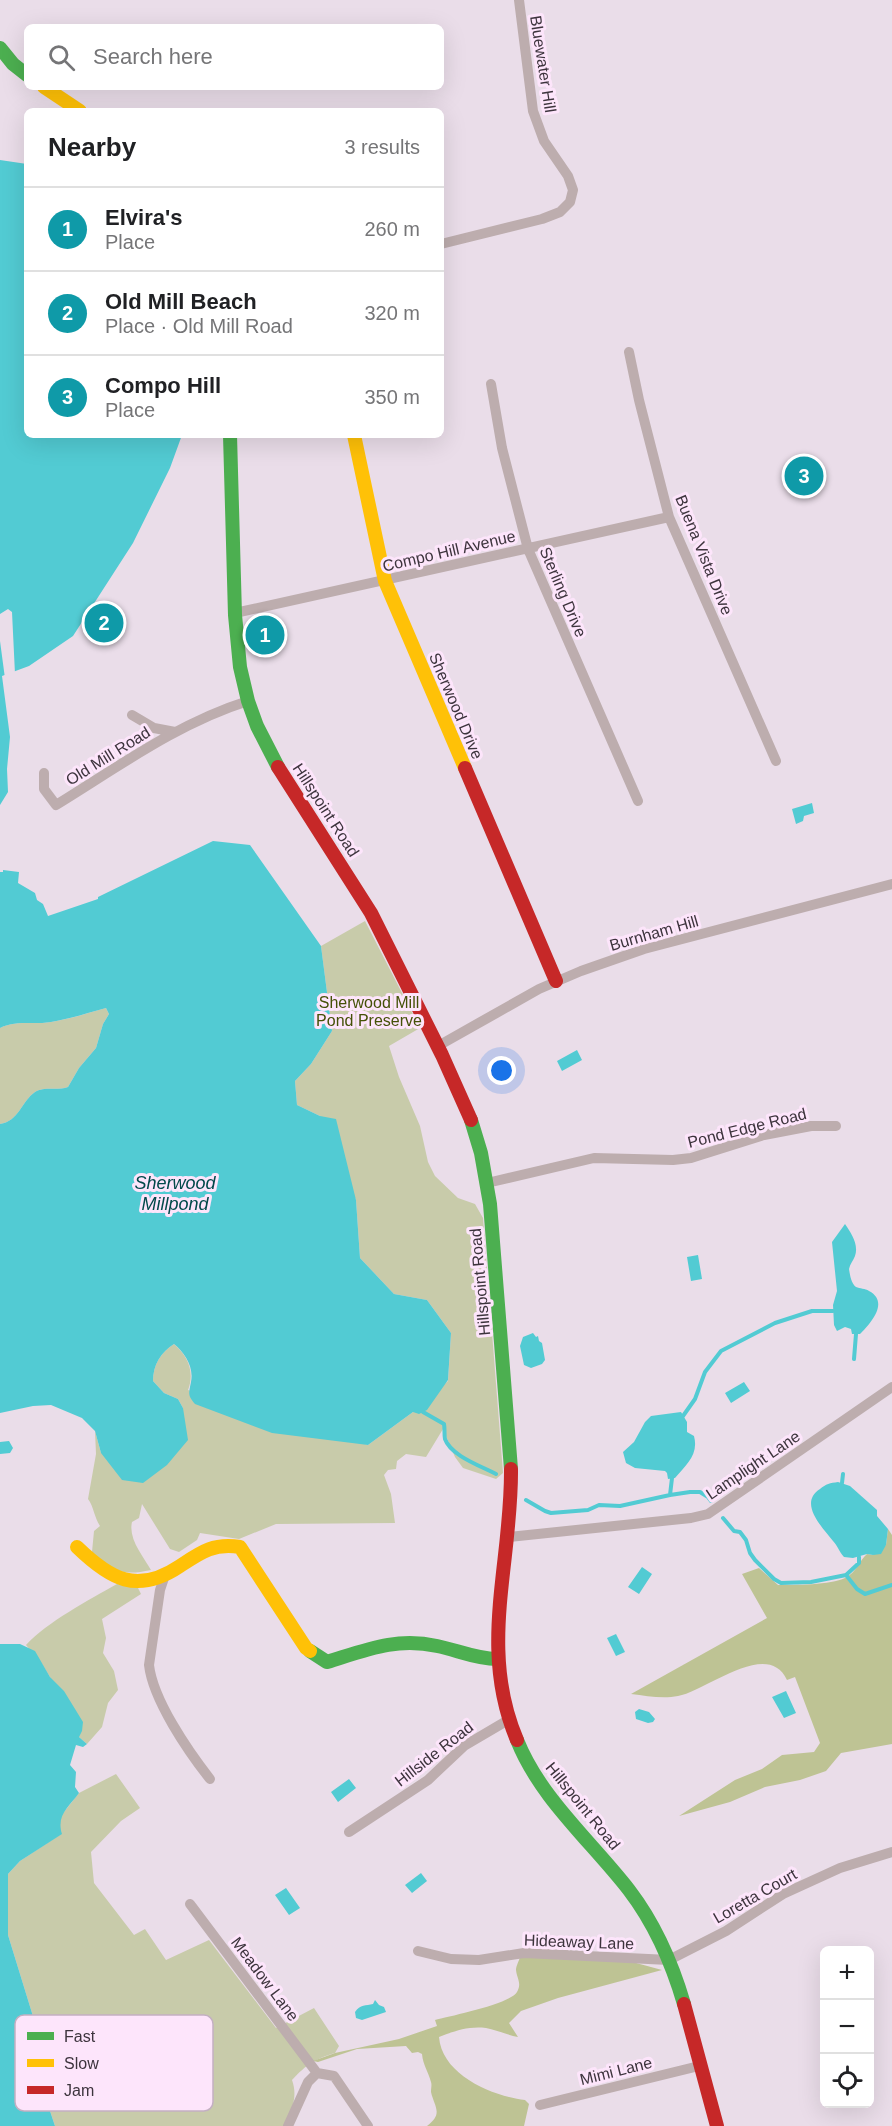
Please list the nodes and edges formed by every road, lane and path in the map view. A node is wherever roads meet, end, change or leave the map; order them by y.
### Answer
1 (519, 0) edge
2 (0, 48) edge
3 (24, 73) edge
4 (48, 90) edge
5 (76, 108) edge
6 (444, 243) edge
7 (629, 352) dead end
8 (491, 384) dead end
9 (230, 438) edge
10 (355, 438) edge
11 (669, 517) junction
12 (528, 549) junction
13 (385, 581) junction
14 (235, 613) junction
15 (249, 701) junction
16 (132, 715) dead end
17 (175, 732) junction
18 (776, 761) dead end
19 (44, 774) dead end
20 (638, 801) dead end
21 (892, 884) edge
22 (556, 981) junction
23 (438, 1046) junction
24 (836, 1126) dead end
25 (487, 1183) junction
26 (892, 1387) edge
27 (508, 1537) junction
28 (77, 1547) dead end
29 (165, 1575) junction
30 (497, 1659) junction
31 (508, 1720) junction
32 (210, 1779) dead end
33 (349, 1832) dead end
34 (892, 1852) edge
35 (190, 1904) dead end
36 (418, 1951) dead end
37 (669, 1960) junction
38 (699, 2066) junction
39 (317, 2073) junction
40 (540, 2105) dead end
41 (288, 2126) edge
42 (368, 2126) edge
43 (717, 2126) edge

1 - 6 street, Bluewater Hill
2 - 3 street
4 - 5 street
7 - 11 street, Buena Vista Drive
8 - 12 street, Sterling Drive
9 - 14 street, Hillspoint Road
10 - 13 street, Sherwood Drive
11 - 12 street, Compo Hill Avenue
11 - 18 street, Buena Vista Drive
12 - 13 street, Compo Hill Avenue
12 - 20 street, Sterling Drive
13 - 14 street, Compo Hill Avenue
13 - 22 street, Sherwood Drive
14 - 15 street, Hillspoint Road
15 - 17 street, Old Mill Road
15 - 23 street, Hillspoint Road
16 - 17 street, Old Mill Road
17 - 19 street, Old Mill Road
21 - 22 street, Burnham Hill
22 - 23 street, Burnham Hill
23 - 25 street, Hillspoint Road
24 - 25 street, Pond Edge Road
25 - 27 street, Hillspoint Road
26 - 27 street, Lamplight Lane
27 - 30 street, Hillspoint Road
28 - 29 street
29 - 30 street
29 - 32 street
30 - 31 street, Hillspoint Road
31 - 33 street, Hillside Road
31 - 37 street, Hillspoint Road
34 - 37 street, Loretta Court
35 - 39 street, Meadow Lane
36 - 37 street, Hideaway Lane
37 - 38 street, Hillspoint Road
38 - 40 street, Mimi Lane
38 - 43 street, Hillspoint Road
39 - 41 street
39 - 42 street

